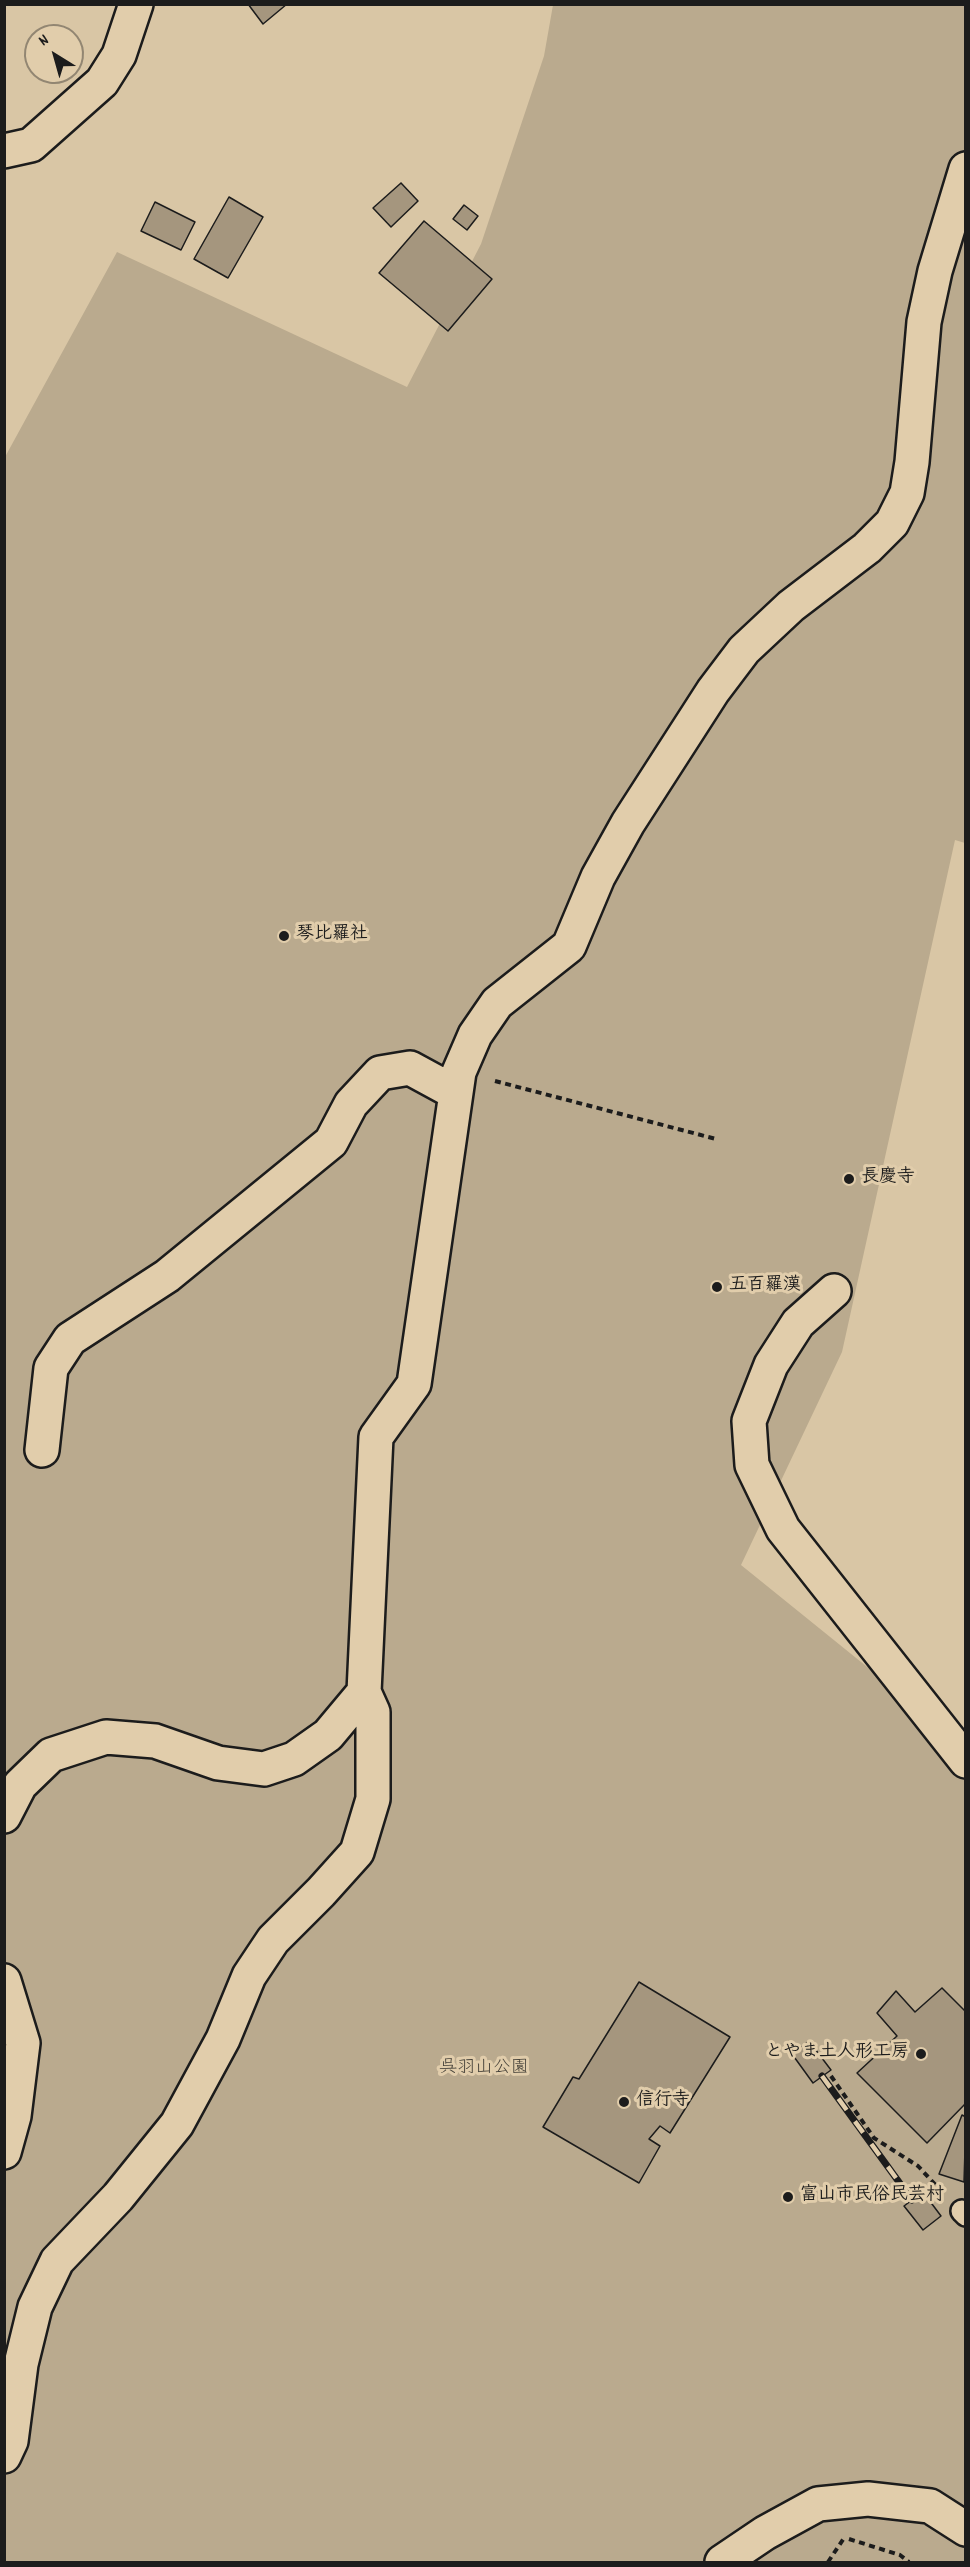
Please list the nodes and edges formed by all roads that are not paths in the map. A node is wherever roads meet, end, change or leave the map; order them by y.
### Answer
1 (136, 4) edge
2 (4, 151) edge
3 (966, 170) edge
4 (458, 1082) junction
5 (834, 1292) dead end
6 (42, 1450) dead end
7 (363, 1692) junction
8 (966, 1761) edge
9 (4, 1816) edge
10 (4, 1981) edge
11 (4, 2152) edge
12 (4, 2456) edge
13 (966, 2529) edge
14 (723, 2562) edge

1 - 2 street
3 - 4 street
4 - 6 street
4 - 7 street
5 - 8 street
7 - 9 street
7 - 12 street
10 - 11 street
13 - 14 street

